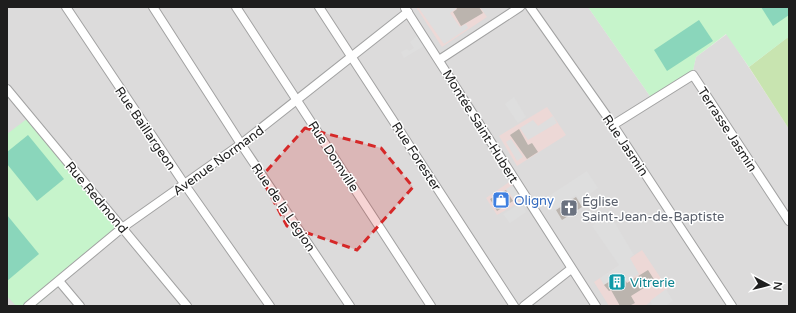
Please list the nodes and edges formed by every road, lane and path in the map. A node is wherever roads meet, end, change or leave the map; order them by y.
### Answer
1 (66, 7) edge
2 (153, 7) edge
3 (236, 7) edge
4 (319, 7) edge
5 (520, 7) edge
6 (530, 7) edge
7 (407, 9) edge
8 (352, 56) junction
9 (439, 60) junction
10 (7, 89) edge
11 (297, 100) junction
12 (613, 125) junction
13 (241, 144) junction
14 (185, 185) junction
15 (789, 221) edge
16 (122, 228) junction
17 (571, 269) junction
18 (59, 281) junction
19 (28, 306) edge
20 (80, 306) edge
21 (187, 306) edge
22 (270, 306) edge
23 (350, 306) edge
24 (431, 306) edge
25 (514, 306) edge
26 (524, 306) edge
27 (596, 306) edge
28 (732, 306) edge

1 - 14 street, Rue Baillargeon
2 - 13 street, Rue de la Légion
3 - 11 street, Rue Domville
4 - 8 street, Rue Forester
5 - 9 street
6 - 12 street, Rue Jasmin
7 - 8 street, Avenue Normand
7 - 9 street, Montée Saint-Hubert
8 - 11 street, Avenue Normand
8 - 25 street, Rue Forester
9 - 17 street, Montée Saint-Hubert
10 - 16 street, Rue Redmond
11 - 13 street, Avenue Normand
11 - 24 street, Rue Domville
12 - 15 street, Terrasse Jasmin
12 - 28 street, Rue Jasmin
13 - 14 street, Avenue Normand
13 - 23 street, Rue de la Légion
14 - 16 street, Avenue Normand
14 - 22 street, Rue Baillargeon
16 - 18 street, Avenue Normand
16 - 21 street, Rue Redmond
17 - 26 street
17 - 27 street, Montée Saint-Hubert
18 - 19 street, Avenue Normand
18 - 20 street

